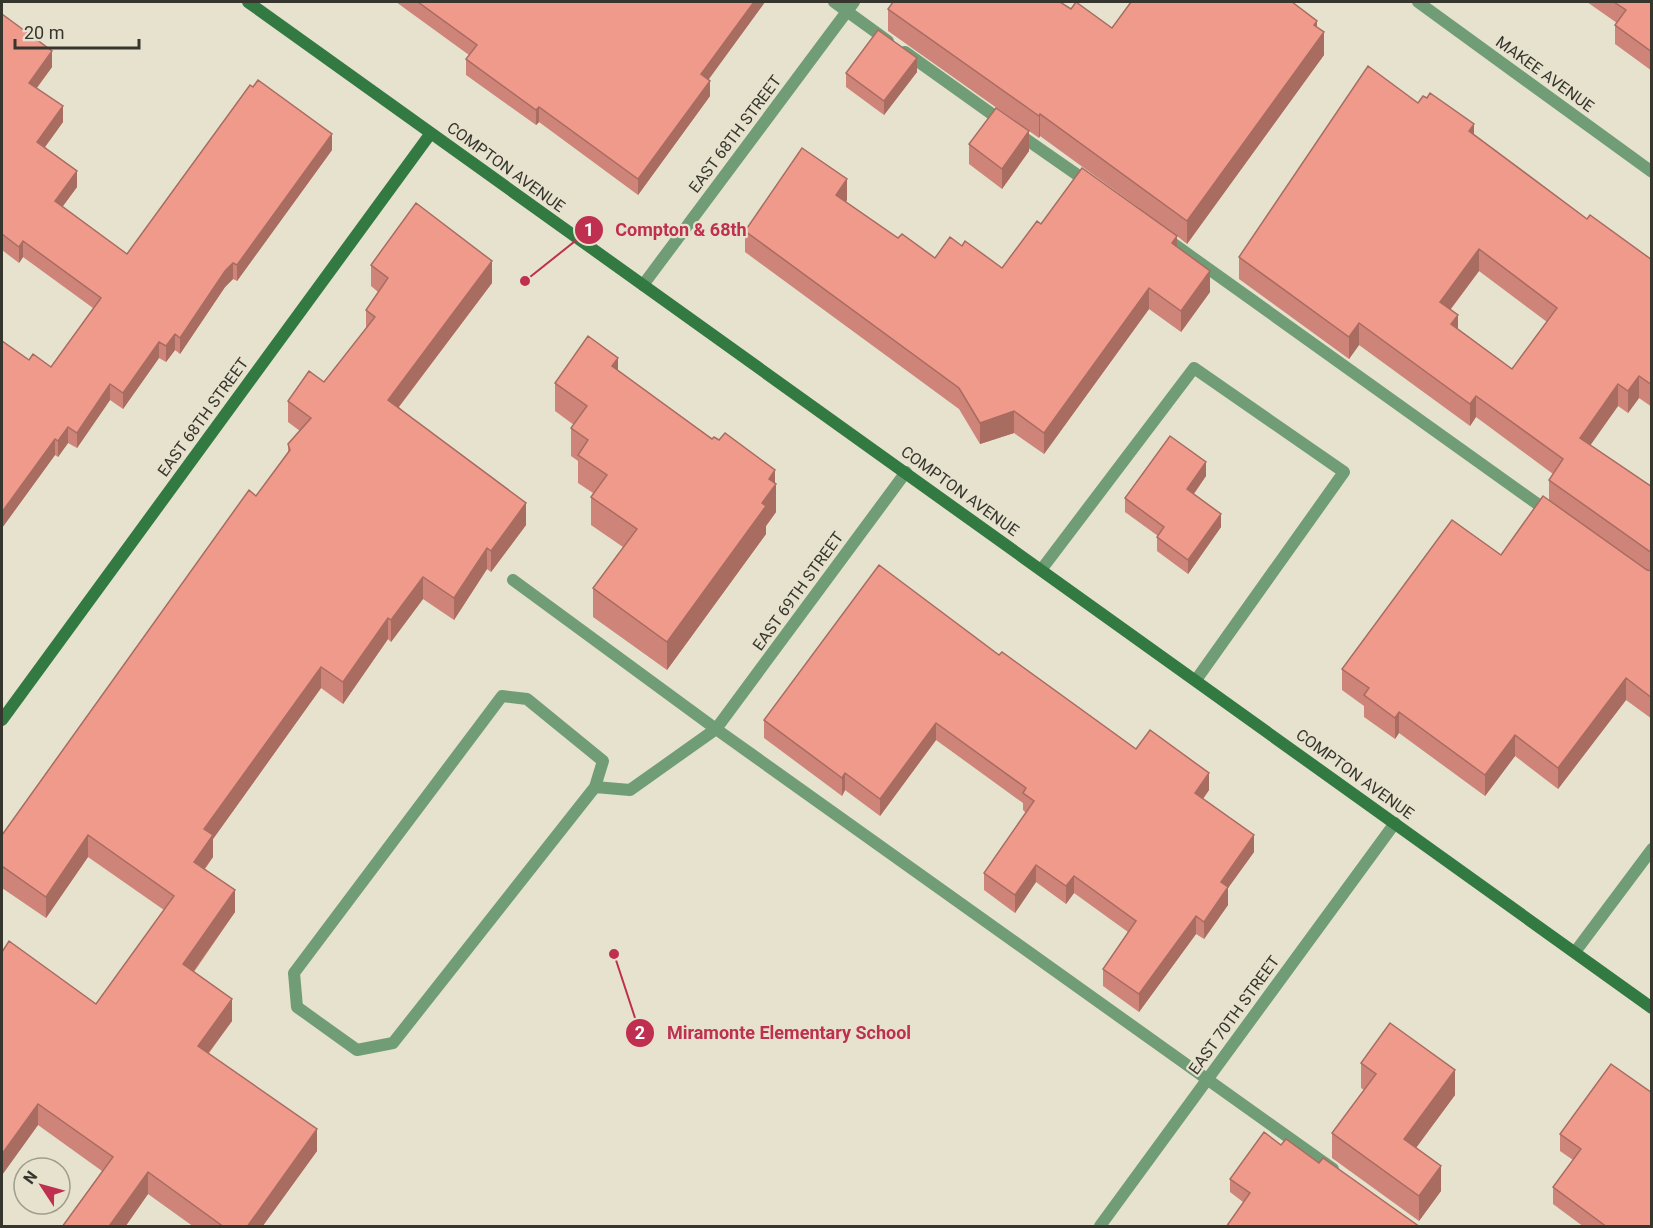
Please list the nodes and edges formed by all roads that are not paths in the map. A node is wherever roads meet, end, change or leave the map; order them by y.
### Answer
1 (248, 2) edge
2 (834, 2) edge
3 (1418, 2) edge
4 (850, 6) edge
5 (431, 133) junction
6 (1652, 172) edge
7 (1099, 191) edge
8 (1157, 232) edge
9 (643, 285) junction
10 (906, 472) junction
11 (1564, 522) edge
12 (1041, 570) junction
13 (513, 580) dead end
14 (1196, 681) junction
15 (2, 720) edge
16 (716, 729) junction
17 (595, 787) junction
18 (1395, 823) junction
19 (1652, 849) edge
20 (1575, 952) junction
21 (1652, 1008) edge
22 (1208, 1079) junction
23 (1348, 1180) edge
24 (1100, 1227) edge

1 - 5 main road, COMPTON AVENUE
2 - 4 street
3 - 6 street, MAKEE AVENUE
4 - 7 street
4 - 9 street, EAST 68TH STREET
5 - 9 main road, COMPTON AVENUE
5 - 15 main road, EAST 68TH STREET
8 - 11 street
9 - 10 main road, COMPTON AVENUE
10 - 12 main road, COMPTON AVENUE
10 - 16 street, EAST 69TH STREET
12 - 14 main road, COMPTON AVENUE
12 - 14 street
13 - 16 street
14 - 18 main road, COMPTON AVENUE
16 - 17 street, EAST 69TH STREET
16 - 22 street
17 - 17 street
18 - 20 main road, COMPTON AVENUE
18 - 22 street, EAST 70TH STREET
19 - 20 street
20 - 21 main road, COMPTON AVENUE
22 - 23 street
22 - 24 street, EAST 70TH STREET

